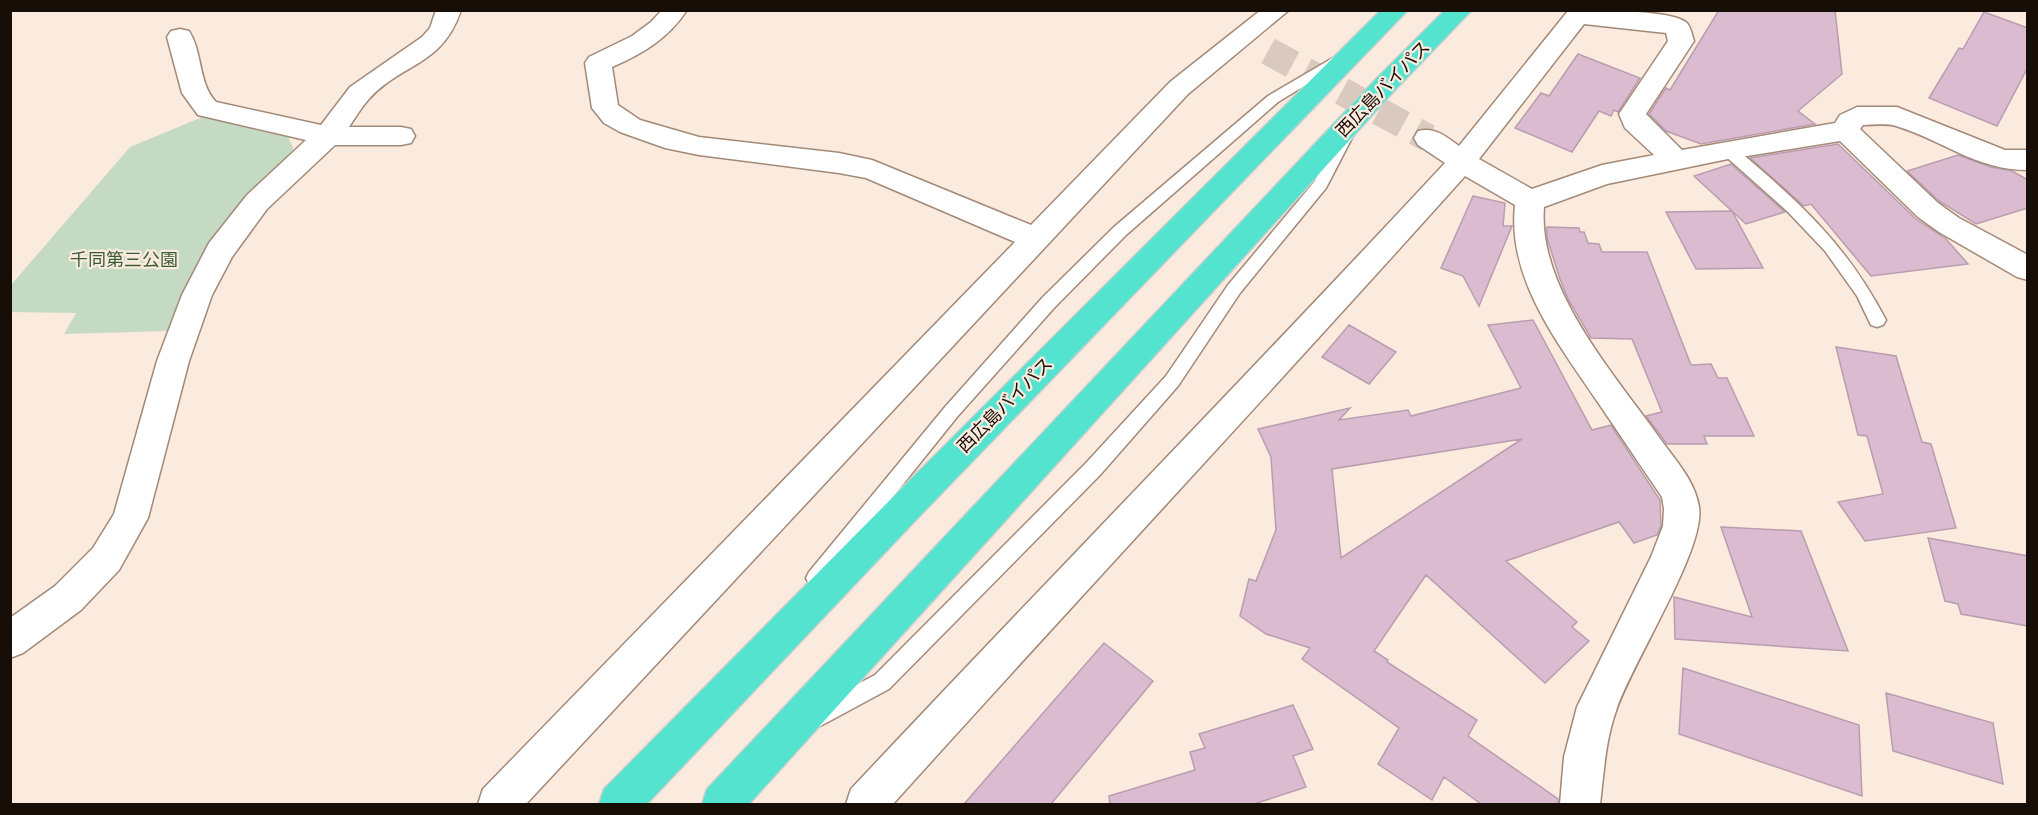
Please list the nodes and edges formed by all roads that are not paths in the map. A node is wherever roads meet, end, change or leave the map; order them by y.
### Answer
1 (449, 10) edge
2 (675, 10) edge
3 (1277, 10) edge
4 (1396, 10) edge
5 (1460, 10) edge
6 (1579, 13) edge
7 (180, 37) dead end
8 (1356, 116) junction
9 (1846, 131) junction
10 (328, 136) junction
11 (401, 136) dead end
12 (1428, 138) tunnel mouth
13 (1728, 150) junction
14 (2028, 160) edge
15 (1677, 161) junction
16 (1462, 162) junction
17 (1530, 201) junction
18 (1035, 238) junction
19 (2028, 269) edge
20 (1877, 320) dead end
21 (10, 640) edge
22 (788, 732) junction
23 (498, 804) edge
24 (619, 804) edge
25 (722, 804) edge
26 (866, 804) edge
27 (1580, 804) edge

1 - 10 street
2 - 18 street
3 - 18 street
4 - 24 highway, 西広島バイパス
5 - 8 highway, 西広島バイパス
6 - 15 street
6 - 16 street
7 - 10 street
8 - 22 highway, 西広島バイパス
8 - 22 lane
9 - 13 street
9 - 14 street
9 - 19 street
10 - 11 street
10 - 21 street
12 - 16 street
13 - 15 street
13 - 20 lane
15 - 17 street
16 - 17 street
16 - 26 street
17 - 27 street
18 - 23 street
22 - 25 highway, 西広島バイパス

